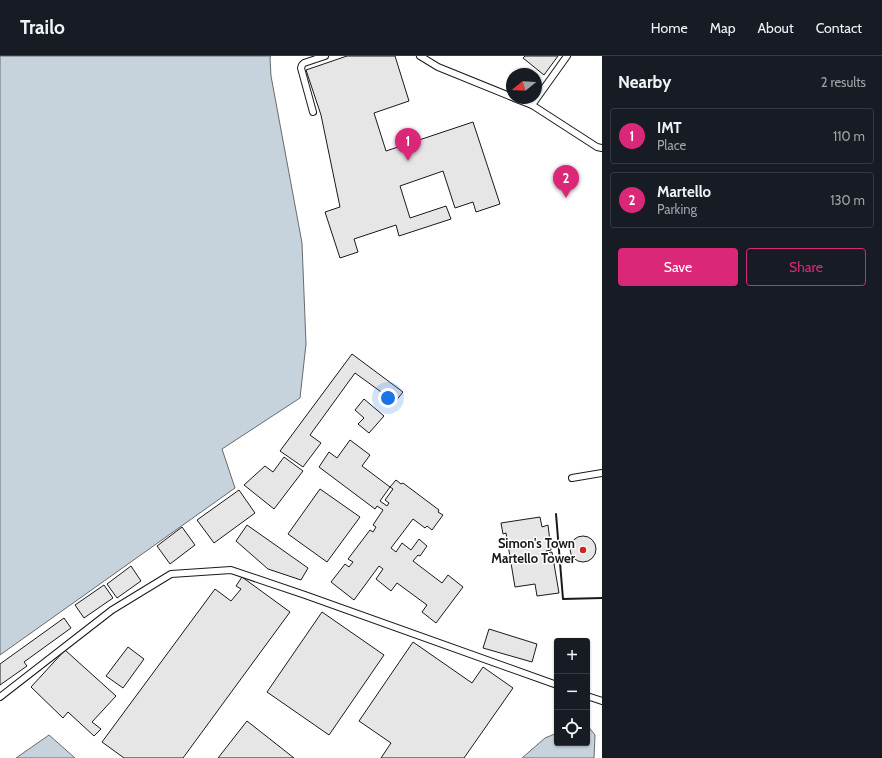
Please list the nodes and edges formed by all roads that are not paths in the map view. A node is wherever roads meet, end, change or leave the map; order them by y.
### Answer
1 (325, 56) edge
2 (420, 56) edge
3 (567, 56) edge
4 (506, 95) edge
5 (532, 105) joint
6 (313, 112) dead end
7 (602, 148) edge
8 (602, 473) edge
9 (572, 478) dead end
10 (554, 684) edge
11 (0, 697) edge
12 (590, 697) edge
13 (602, 701) edge

1 - 6 lane
2 - 4 lane
3 - 5 lane
5 - 7 lane
8 - 9 lane
10 - 11 lane
12 - 13 lane

